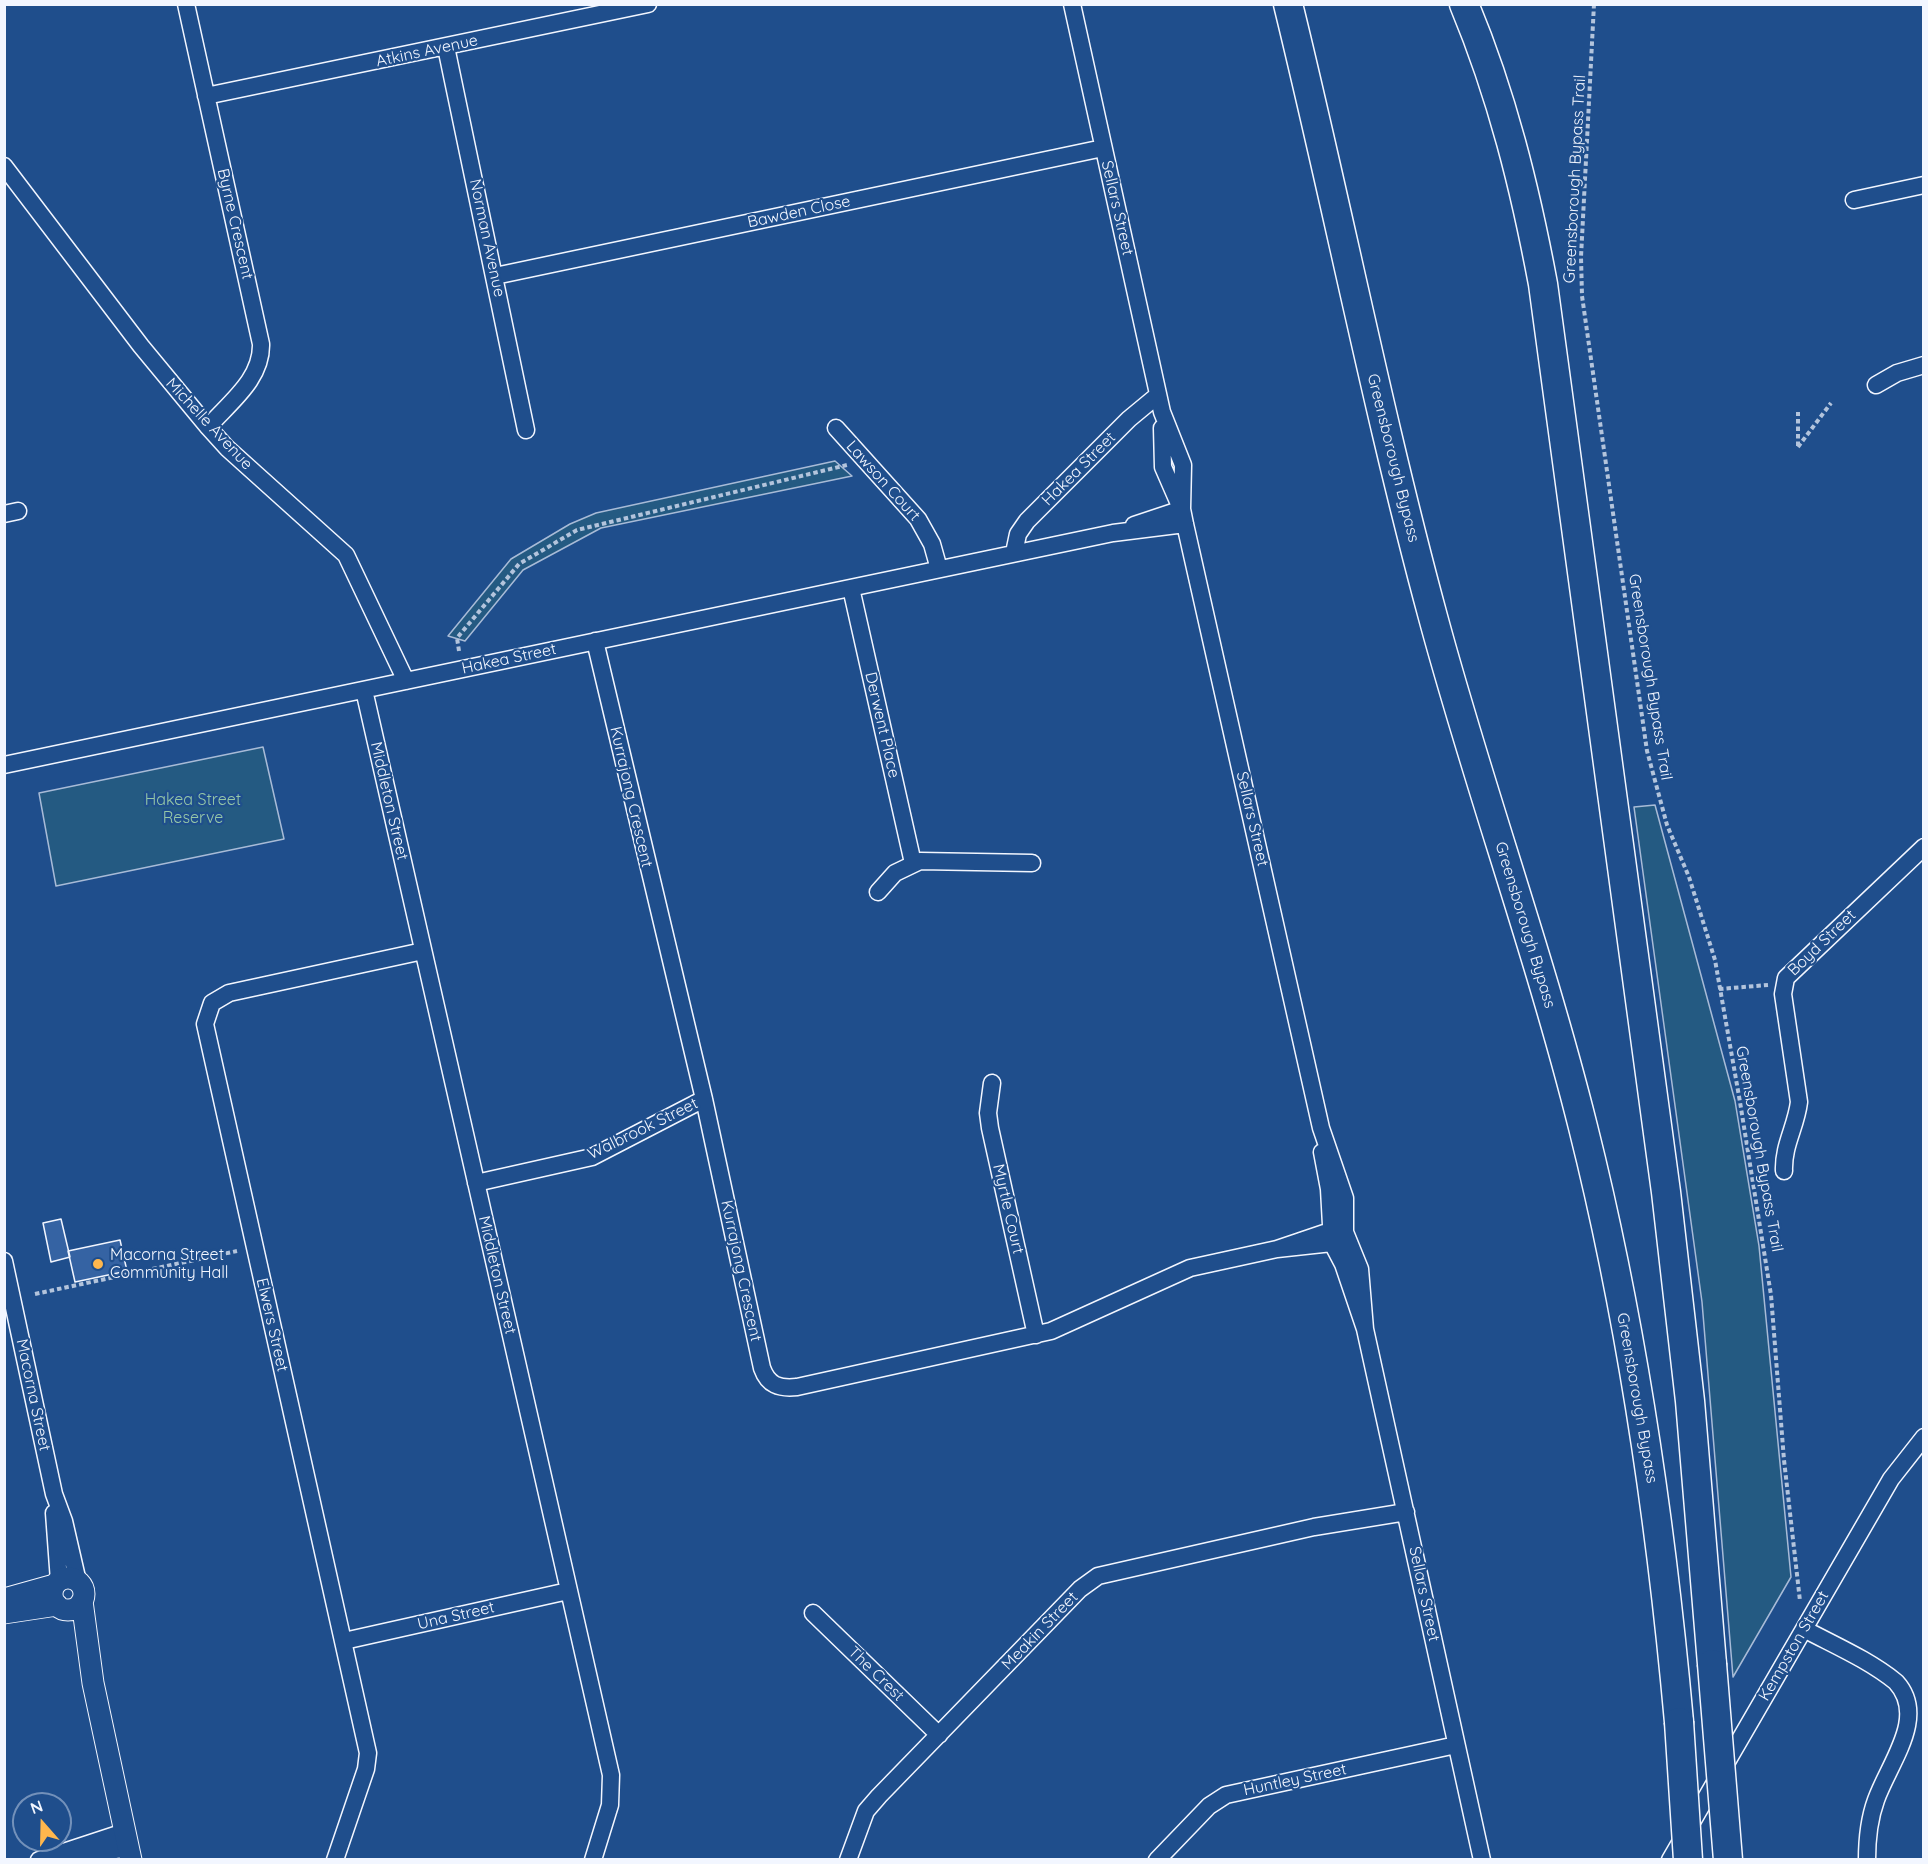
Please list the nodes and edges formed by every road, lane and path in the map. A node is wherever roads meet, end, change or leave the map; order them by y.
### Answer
1 (186, 4) edge
2 (648, 4) edge
3 (1072, 4) edge
4 (1288, 4) edge
5 (1464, 4) edge
6 (1594, 4) edge
7 (446, 47) junction
8 (206, 96) junction
9 (1103, 148) junction
10 (4, 166) edge
11 (1923, 185) edge
12 (1854, 200) dead end
13 (495, 276) junction
14 (1923, 365) edge
15 (1876, 385) dead end
16 (1158, 395) junction
17 (1831, 403) dead end
18 (1798, 412) dead end
19 (208, 427) junction
20 (836, 428) dead end
21 (526, 430) dead end
22 (865, 461) junction
23 (1183, 517) junction
24 (1014, 553) junction
25 (939, 569) junction
26 (851, 588) junction
27 (595, 641) junction
28 (459, 651) dead end
29 (406, 681) junction
30 (364, 690) junction
31 (4, 765) edge
32 (1923, 847) edge
33 (913, 863) junction
34 (1032, 863) dead end
35 (878, 892) dead end
36 (423, 951) junction
37 (1784, 984) junction
38 (1719, 988) junction
39 (992, 1083) dead end
40 (704, 1099) junction
41 (1784, 1171) dead end
42 (476, 1183) junction
43 (1336, 1235) junction
44 (237, 1251) dead end
45 (4, 1261) edge
46 (35, 1294) dead end
47 (1036, 1335) junction
48 (1923, 1437) edge
49 (1404, 1506) junction
50 (568, 1591) junction
51 (65, 1593) junction
52 (4, 1599) edge
53 (4, 1613) edge
54 (813, 1613) dead end
55 (1804, 1629) junction
56 (344, 1641) junction
57 (1918, 1704) edge
58 (939, 1735) junction
59 (1456, 1745) junction
60 (128, 1847) edge
61 (42, 1859) edge
62 (335, 1860) edge
63 (593, 1860) edge
64 (848, 1860) edge
65 (1156, 1860) edge
66 (1482, 1860) edge
67 (1671, 1860) edge
68 (1688, 1860) edge
69 (1728, 1860) edge
70 (1867, 1860) edge

1 - 8 street, Byrne Crescent
2 - 7 street, Atkins Avenue
3 - 9 street, Sellars Street
4 - 68 highway, Greensborough Bypass, bridge
5 - 69 highway, bridge
6 - 38 path, Greensborough Bypass Trail
7 - 8 street, Atkins Avenue
7 - 13 street, Norman Avenue
8 - 19 street, Byrne Crescent
9 - 13 street, Bawden Close
9 - 16 street, Sellars Street
10 - 19 street, Michelle Avenue
11 - 12 street
13 - 21 street, Norman Avenue
14 - 15 street
16 - 23 street, Sellars Street
16 - 24 street, Hakea Street
17 - 18 path
19 - 29 street, Michelle Avenue
20 - 22 street, Lawson Court
22 - 25 street, Lawson Court
22 - 28 path
23 - 24 street, Hakea Street
23 - 43 street, Sellars Street
24 - 25 street, Hakea Street
25 - 26 street, Hakea Street
26 - 27 street, Hakea Street
26 - 33 street, Derwent Place
27 - 29 street, Hakea Street
27 - 40 street, Kurrajong Crescent
29 - 30 street, Hakea Street
30 - 31 street, Hakea Street
30 - 36 street, Middleton Street
32 - 37 street, Boyd Street
33 - 34 street
33 - 35 street
36 - 42 street, Middleton Street
36 - 56 street, Elwers Street
37 - 38 path
37 - 41 street, Boyd Street
38 - 55 path, Greensborough Bypass Trail
39 - 47 street, Myrtle Court
40 - 42 street, Walbrook Street
40 - 47 street, Kurrajong Crescent
42 - 50 street, Middleton Street
43 - 47 street, Kurrajong Crescent
43 - 49 street, Sellars Street
44 - 46 path
45 - 51 street, Macorna Street
48 - 55 street, Kempston Street
49 - 58 street, Meakin Street
49 - 59 street, Sellars Street
50 - 56 street, Una Street
50 - 63 street, Middleton Street
51 - 52 street
51 - 53 street
51 - 60 street, Macorna Street
54 - 58 street, The Crest
55 - 57 street
55 - 67 street, Kempston Street
56 - 62 street, Elwers Street
57 - 70 street
58 - 64 street, Meakin Street
59 - 65 street, Huntley Street
59 - 66 street, Sellars Street
60 - 61 street

